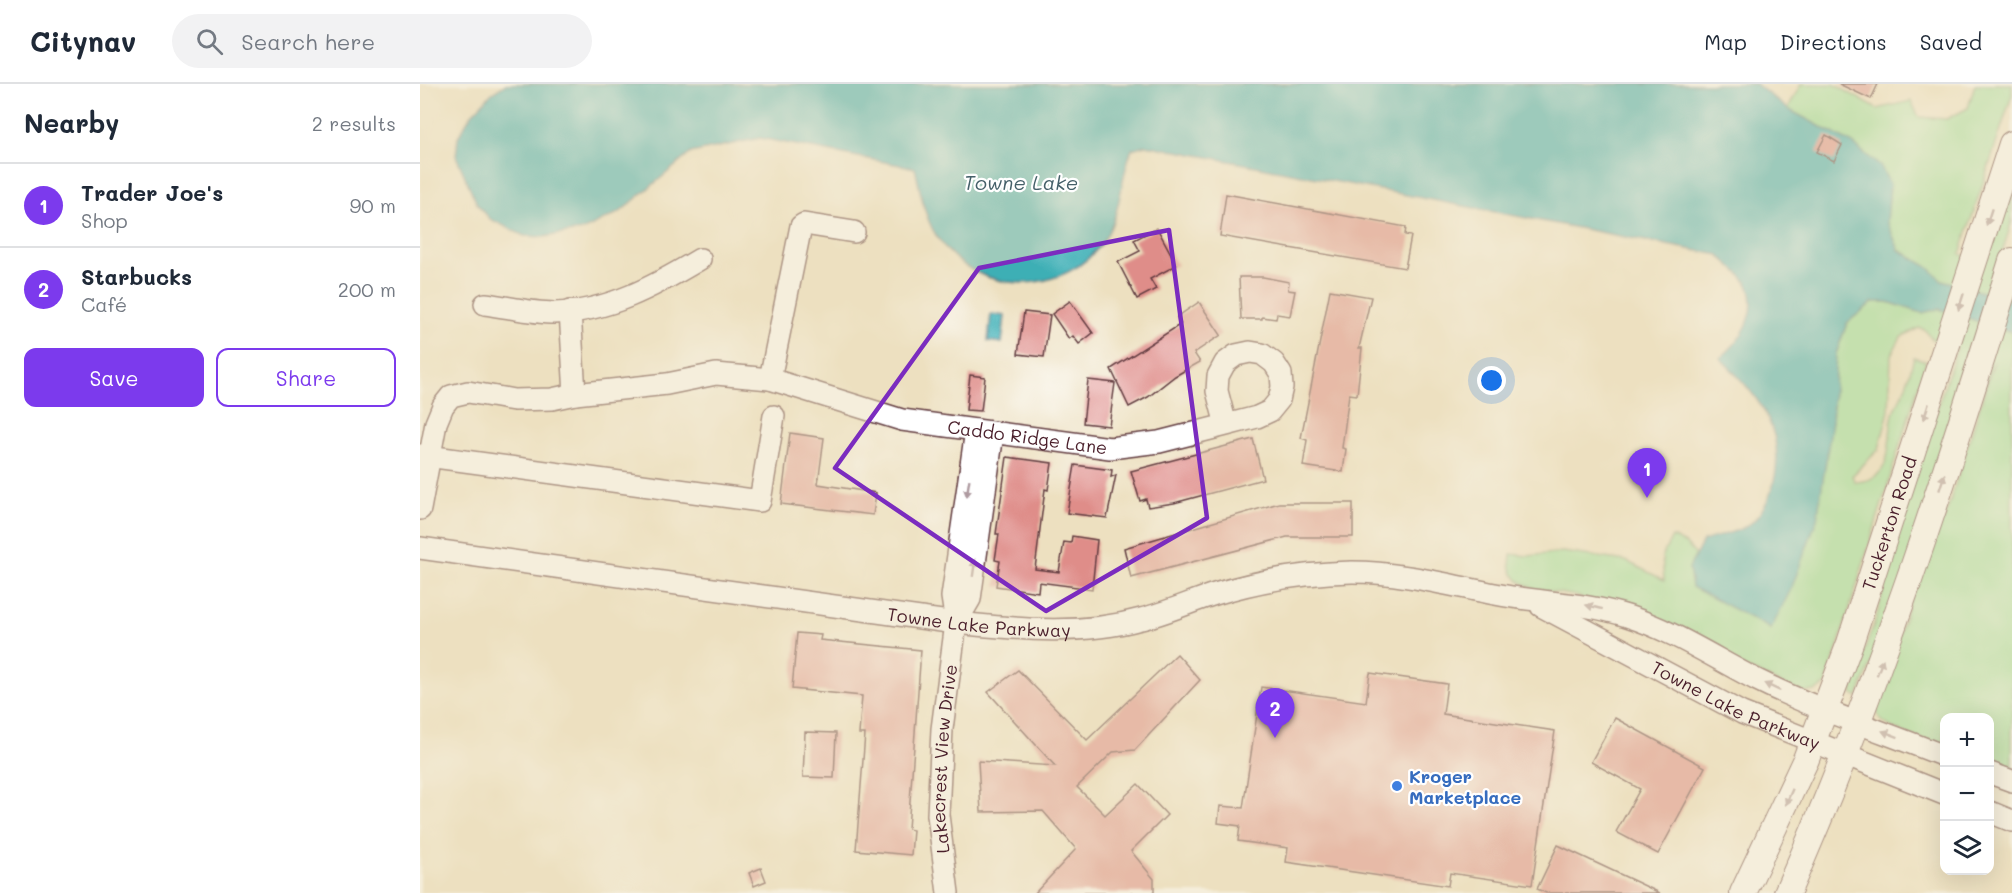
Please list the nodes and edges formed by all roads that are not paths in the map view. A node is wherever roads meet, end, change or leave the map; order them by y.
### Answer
1 (2012, 144) edge
2 (854, 232) dead end
3 (700, 259) dead end
4 (2012, 261) edge
5 (485, 304) dead end
6 (570, 311) junction
7 (770, 379) junction
8 (575, 394) junction
9 (774, 416) dead end
10 (1226, 425) dead end
11 (985, 431) junction
12 (424, 455) edge
13 (420, 509) edge
14 (420, 548) edge
15 (1533, 602) junction
16 (956, 623) junction
17 (1826, 709) junction
18 (1858, 722) junction
19 (1812, 743) junction
20 (1940, 754) edge
21 (1845, 755) junction
22 (1994, 775) edge
23 (2012, 781) edge
24 (1940, 792) edge
25 (1994, 814) edge
26 (2012, 821) edge
27 (948, 893) edge
28 (1743, 893) edge
29 (1787, 893) edge

1 -> 17 main road, Tuckerton Road
2 - 7 street
3 - 6 street
18 -> 4 main road, Tuckerton Road
5 - 6 street
6 - 8 street
7 - 8 street, Caddo Ridge Lane
7 - 11 street, Caddo Ridge Lane
8 - 12 street, Caddo Ridge Lane
9 - 12 street
10 - 11 street, Caddo Ridge Lane
11 - 16 street, Lakecrest View Drive
12 - 13 street
14 - 16 street, Towne Lake Parkway
15 - 16 street, Towne Lake Parkway
17 -> 15 street, Towne Lake Parkway
15 - 19 street, Towne Lake Parkway
16 - 27 street, Lakecrest View Drive
17 - 18 street, Towne Lake Parkway
17 - 19 main road, Tuckerton Road
20 -> 18 street, Towne Lake Parkway
18 - 21 main road, Tuckerton Road
19 - 21 street, Towne Lake Parkway
19 -> 28 main road, Tuckerton Road
21 - 24 street, Towne Lake Parkway
21 - 29 main road, Tuckerton Road
22 - 23 street
25 - 26 street

